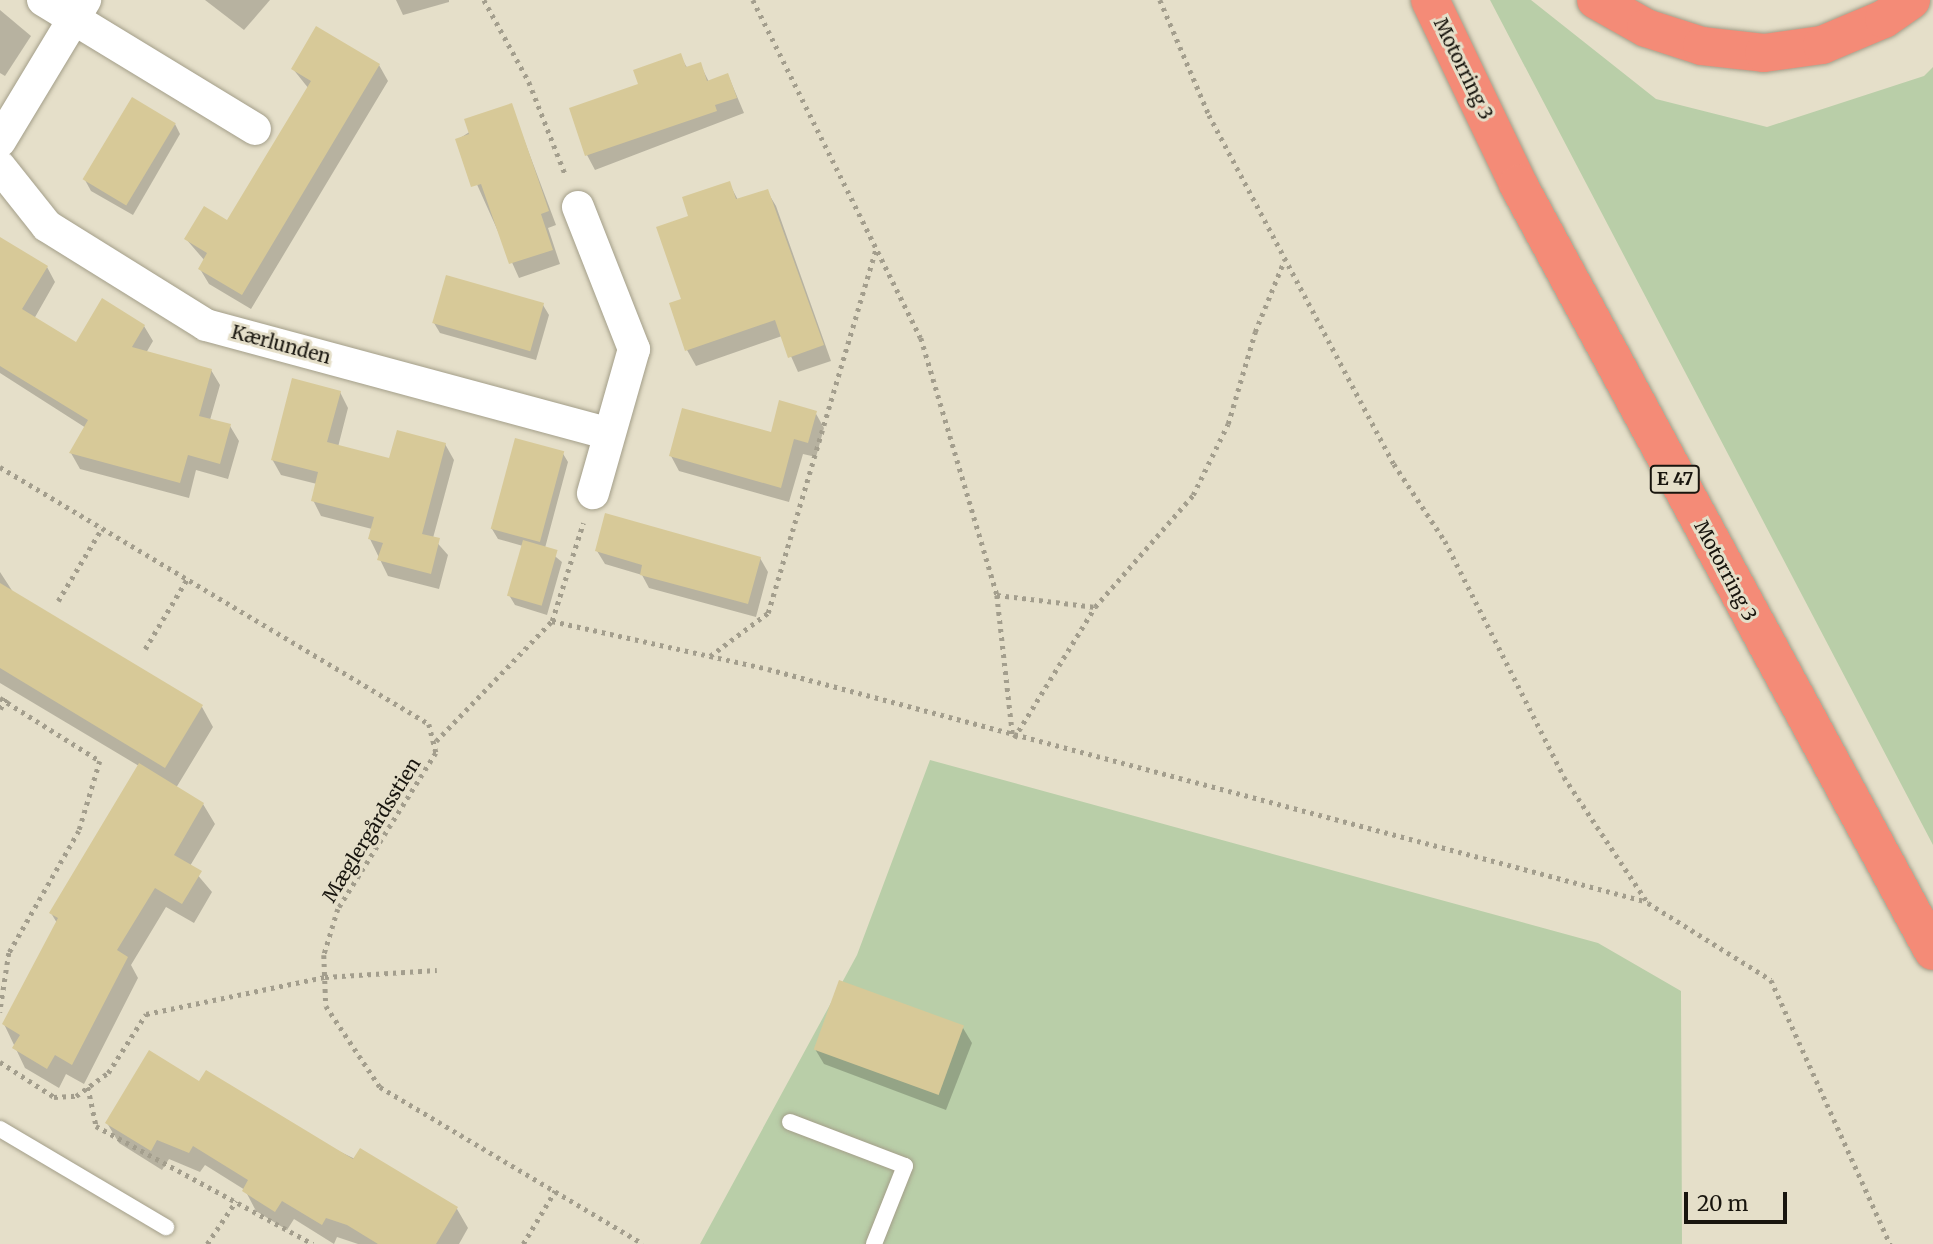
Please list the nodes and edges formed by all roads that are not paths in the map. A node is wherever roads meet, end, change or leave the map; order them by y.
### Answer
1 (43, 0) edge
2 (1430, 0) edge
3 (1595, 0) edge
4 (1911, 0) edge
5 (79, 10) edge
6 (255, 129) dead end
7 (0, 141) edge
8 (0, 167) edge
9 (579, 207) road end
10 (609, 433) junction
11 (593, 493) road end
12 (1933, 951) edge
13 (790, 1122) dead end
14 (0, 1129) edge
15 (166, 1227) dead end
16 (874, 1244) edge

1 - 5 street
2 - 12 highway, Motorring 3 / E 47
3 - 4 highway
5 - 6 street
5 - 7 street
8 - 10 street, Kærlunden
9 - 10 street
10 - 11 street
13 - 16 lane
14 - 15 lane

